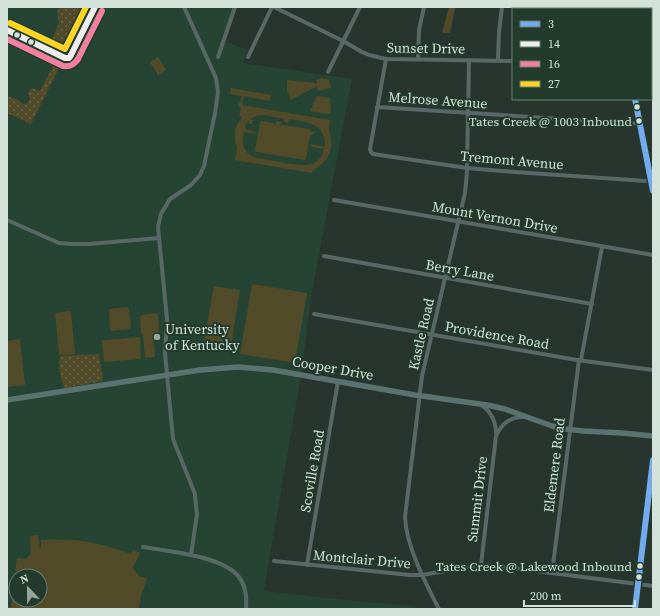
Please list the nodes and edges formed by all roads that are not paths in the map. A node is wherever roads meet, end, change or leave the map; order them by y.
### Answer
1 (95, 7) edge
2 (184, 7) edge
3 (235, 7) edge
4 (273, 7) edge
5 (360, 7) edge
6 (424, 7) edge
7 (502, 7) edge
8 (7, 30) edge
9 (343, 41) junction
10 (218, 57) dead end
11 (248, 57) dead end
12 (386, 59) junction
13 (418, 59) junction
14 (469, 60) junction
15 (498, 60) junction
16 (512, 61) edge
17 (328, 72) dead end
18 (635, 100) edge
19 (378, 107) junction
20 (468, 113) junction
21 (640, 124) junction
22 (467, 168) junction
23 (652, 178) edge
24 (653, 191) edge
25 (334, 200) dead end
26 (7, 220) edge
27 (459, 222) junction
28 (159, 238) junction
29 (602, 247) junction
30 (653, 255) edge
31 (324, 256) dead end
32 (445, 278) junction
33 (592, 304) junction
34 (314, 314) dead end
35 (432, 334) junction
36 (580, 360) junction
37 (653, 370) edge
38 (167, 375) junction
39 (338, 381) junction
40 (419, 395) junction
41 (7, 400) edge
42 (478, 403) junction
43 (527, 417) junction
44 (570, 429) junction
45 (496, 436) junction
46 (653, 436) edge
47 (653, 460) edge
48 (143, 547) dead end
49 (191, 555) junction
50 (274, 561) dead end
51 (307, 565) junction
52 (481, 565) junction
53 (552, 573) junction
54 (422, 575) junction
55 (638, 583) junction
56 (653, 586) edge
57 (246, 609) edge
58 (439, 609) edge
59 (635, 609) edge

1 - 8 street
2 - 28 street
3 - 10 street
4 - 9 street, Sunset Drive
4 - 11 street
5 - 9 street
6 - 13 street
7 - 15 street
9 - 12 street, Sunset Drive
9 - 17 street
12 - 13 street, Sunset Drive
12 - 19 street
13 - 14 street, Sunset Drive
14 - 15 street, Sunset Drive
14 - 20 street, Kastle Road
15 - 16 street, Sunset Drive
18 - 21 main road
19 - 20 street, Melrose Avenue
19 - 22 street, Tremont Avenue
20 - 21 street, Melrose Avenue
20 - 22 street, Kastle Road
21 - 23 main road
22 - 23 street, Tremont Avenue
22 - 27 street, Kastle Road
23 - 24 main road
25 - 27 street, Mount Vernon Drive
26 - 28 street
27 - 29 street, Mount Vernon Drive
27 - 32 street, Kastle Road
28 - 38 street
29 - 30 street, Mount Vernon Drive
29 - 33 street, Eldemere Road
31 - 32 street, Berry Lane
32 - 33 street, Berry Lane
32 - 35 street, Kastle Road
33 - 36 street, Eldemere Road
34 - 35 street, Providence Road
35 - 36 street, Providence Road
35 - 40 street, Kastle Road
36 - 37 street, Providence Road
36 - 44 street, Eldemere Road
38 - 39 main road, Cooper Drive
38 - 41 main road, Cooper Drive
38 - 49 street
39 - 40 main road, Cooper Drive
39 - 51 street, Scoville Road
40 - 42 main road, Cooper Drive
40 - 54 street, Kastle Road
42 - 43 main road, Cooper Drive
42 - 45 street, Summit Drive
43 - 44 main road, Cooper Drive
43 - 45 street
44 - 46 main road, Cooper Drive
44 - 53 street, Eldemere Road
45 - 52 street, Summit Drive
47 - 55 main road
48 - 49 street
49 - 57 street
50 - 51 street, Montclair Drive
51 - 54 street, Montclair Drive
52 - 53 street, Montclair Drive
52 - 54 street, Montclair Drive
53 - 55 street, Montclair Drive
54 - 58 street, Kastle Road
55 - 56 street, Montclair Drive
55 - 59 main road

